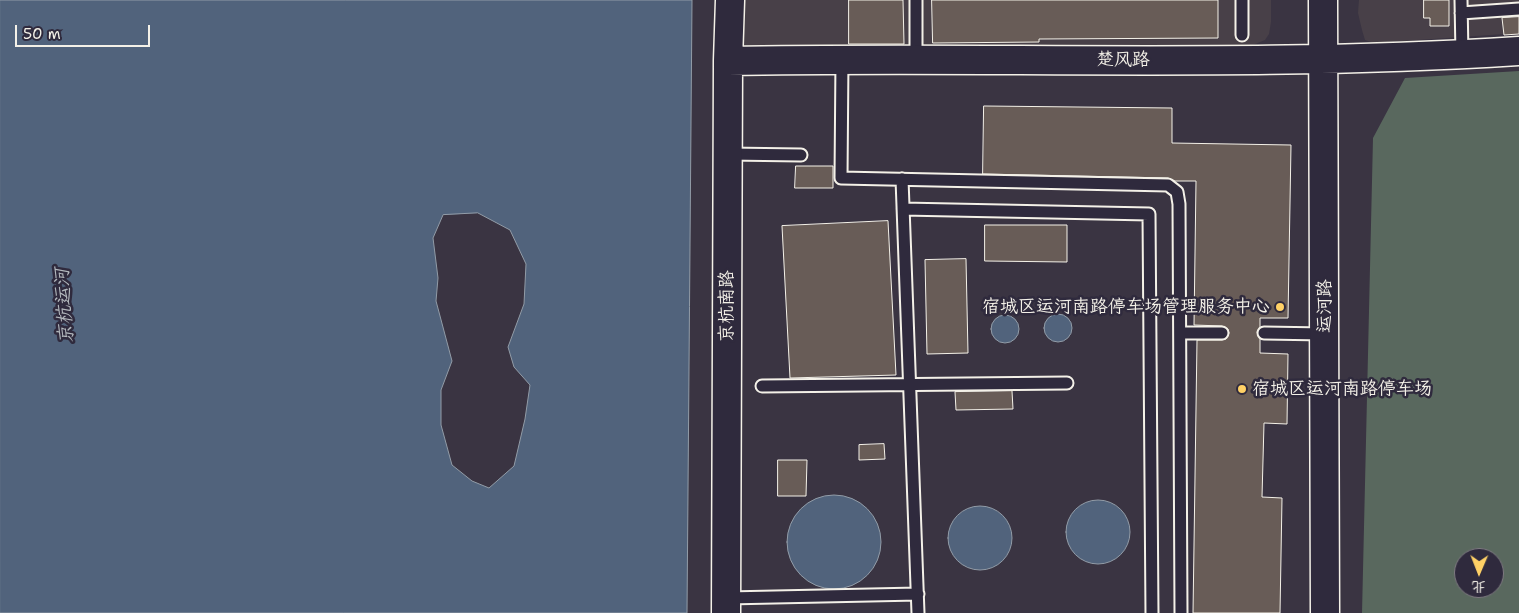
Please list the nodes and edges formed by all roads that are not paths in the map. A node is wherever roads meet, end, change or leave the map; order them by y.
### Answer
1 (730, 0) edge
2 (916, 0) edge
3 (1242, 0) edge
4 (1323, 0) edge
5 (1461, 0) edge
6 (1519, 9) edge
7 (1461, 13) junction
8 (1242, 35) dead end
9 (1519, 51) edge
10 (1462, 54) junction
11 (842, 59) junction
12 (916, 59) junction
13 (1323, 60) junction
14 (728, 61) junction
15 (727, 154) junction
16 (801, 155) dead end
17 (902, 179) junction
18 (903, 209) junction
19 (1180, 333) junction
20 (1222, 333) dead end
21 (1264, 334) dead end
22 (1325, 334) junction
23 (1067, 383) dead end
24 (910, 384) junction
25 (762, 386) dead end
26 (918, 594) junction
27 (727, 606) edge
28 (918, 613) edge
29 (1152, 613) edge
30 (1181, 613) edge
31 (1325, 613) edge

1 - 14 street, 京杭南路
2 - 12 lane
3 - 8 lane
4 - 13 street, 运河路
5 - 7 lane
6 - 7 lane
7 - 10 lane
9 - 10 street, 楚风路
10 - 13 street, 楚风路
11 - 12 street, 楚风路
11 - 14 street, 楚风路
11 - 17 lane
12 - 13 street, 楚风路
13 - 22 street, 运河路
14 - 15 street, 京杭南路
15 - 16 lane
15 - 27 street, 京杭南路
17 - 18 lane
17 - 19 lane
18 - 24 lane
18 - 29 lane
19 - 20 lane
19 - 30 lane
21 - 22 lane
22 - 31 street, 运河路
23 - 24 lane
24 - 25 lane
24 - 26 lane
26 - 27 lane
26 - 28 lane

